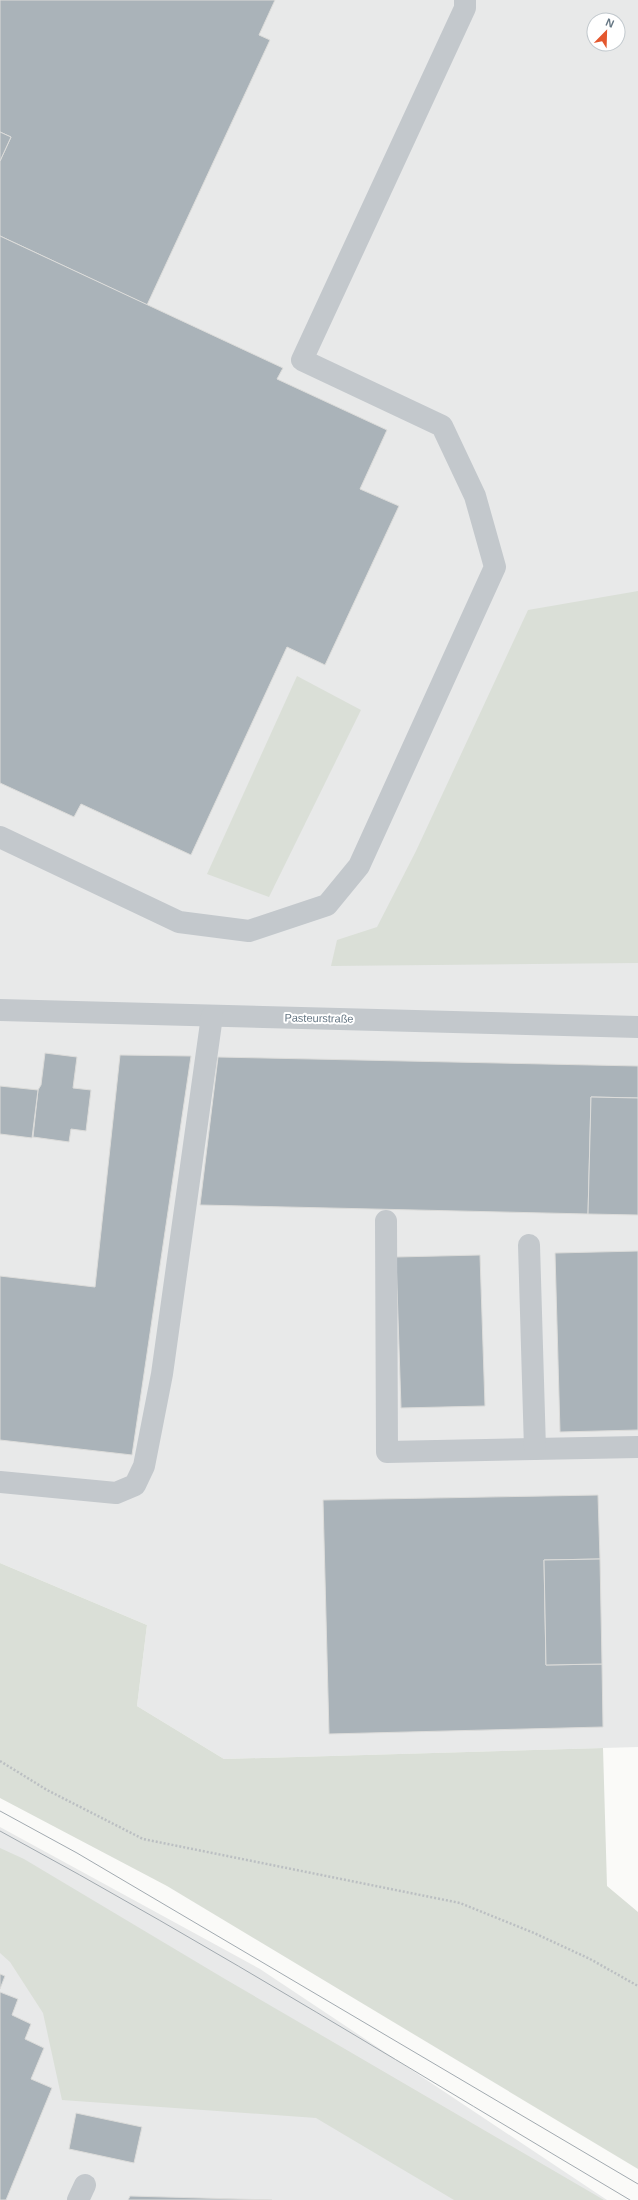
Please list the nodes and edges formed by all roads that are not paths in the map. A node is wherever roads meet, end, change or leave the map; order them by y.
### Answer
1 (465, 0) edge
2 (0, 837) edge
3 (0, 1010) edge
4 (212, 1016) junction
5 (638, 1026) edge
6 (386, 1221) dead end
7 (529, 1245) dead end
8 (638, 1447) edge
9 (535, 1449) junction
10 (0, 1482) edge

1 - 2 street
3 - 4 street, Pasteurstraße
4 - 5 street, Pasteurstraße
4 - 10 street
6 - 9 street
7 - 9 street
8 - 9 street

